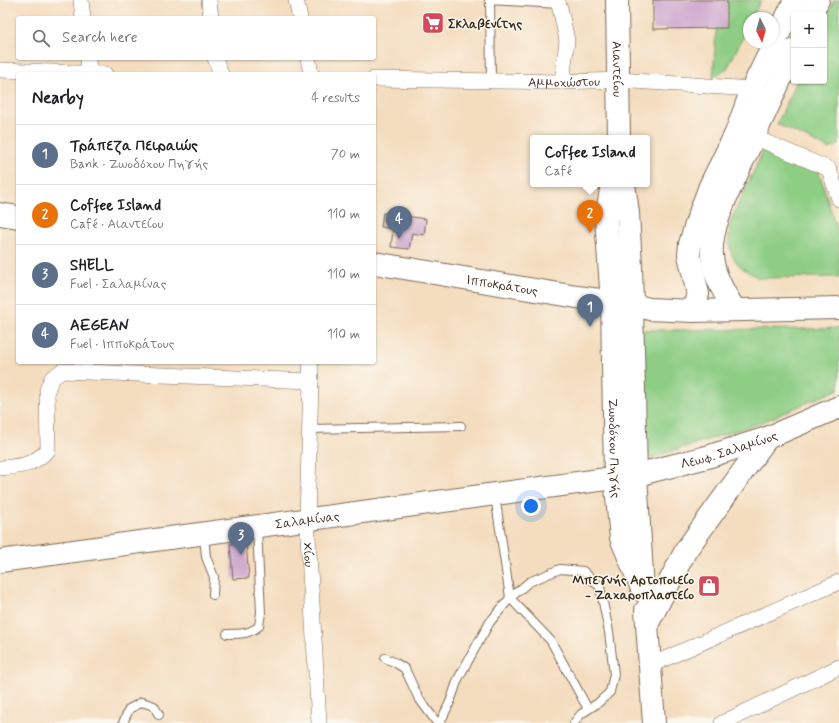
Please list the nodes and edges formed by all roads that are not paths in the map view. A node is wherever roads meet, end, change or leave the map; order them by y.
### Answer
1 (81, 0) edge
2 (209, 0) edge
3 (296, 0) edge
4 (490, 0) edge
5 (617, 0) edge
6 (795, 0) edge
7 (818, 0) edge
8 (558, 2) edge
9 (812, 12) edge
10 (83, 16) edge
11 (211, 16) edge
12 (300, 16) edge
13 (791, 57) edge
14 (88, 60) edge
15 (217, 60) edge
16 (308, 60) edge
17 (0, 70) edge
18 (44, 72) edge
19 (89, 72) edge
20 (220, 72) edge
21 (311, 72) edge
22 (376, 79) edge
23 (619, 80) junction
24 (491, 81) junction
25 (562, 82) junction
26 (752, 89) junction
27 (766, 111) junction
28 (618, 135) edge
29 (754, 137) junction
30 (834, 167) edge
31 (611, 187) edge
32 (624, 187) edge
33 (839, 199) edge
34 (0, 214) edge
35 (16, 217) edge
36 (376, 263) edge
37 (621, 303) junction
38 (839, 308) edge
39 (735, 310) junction
40 (693, 311) junction
41 (310, 364) edge
42 (311, 381) junction
43 (839, 407) edge
44 (461, 426) dead end
45 (309, 429) junction
46 (767, 438) junction
47 (0, 468) edge
48 (625, 477) junction
49 (494, 494) junction
50 (307, 520) junction
51 (257, 527) junction
52 (204, 534) junction
53 (0, 561) edge
54 (839, 582) edge
55 (213, 595) dead end
56 (510, 598) junction
57 (648, 623) junction
58 (227, 634) dead end
59 (385, 658) dead end
60 (651, 665) junction
61 (839, 667) edge
62 (588, 709) junction
63 (159, 714) dead end
64 (123, 723) edge
65 (319, 723) edge
66 (436, 723) edge
67 (440, 723) edge
68 (574, 723) edge
69 (654, 723) edge
70 (722, 723) edge

1 - 10 street
2 - 11 street
3 - 12 street
4 - 8 lane
4 - 24 lane
5 - 23 main road, Αιαντείου
6 - 26 main road
7 - 9 main road
8 - 25 street
13 - 27 main road
14 - 19 street
15 - 20 street
16 - 21 street
17 - 18 street
22 - 24 street, Αμμοχώστου
23 - 25 street, Αμμοχώστου
23 - 26 street, Αμμοχώστου
23 - 28 main road, Αιαντείου
24 - 25 street, Αμμοχώστου
26 - 27 street
26 - 40 main road
27 - 29 main road
29 - 30 street
29 - 39 main road
30 - 33 street
31 - 37 main road
32 - 37 main road
34 - 35 main road
36 - 37 main road, Ιπποκράτους
37 - 40 main road
37 - 48 main road, Ζωοδόχου Πηγής
38 - 39 main road
39 - 40 main road
41 - 42 street, Χίου
42 - 45 street, Χίου
42 - 47 street
43 - 46 main road, Λεωφ. Σαλαμίνος
44 - 45 lane
45 - 50 street, Χίου
46 - 48 main road, Λεωφ. Σαλαμίνος
46 - 57 main road
48 - 49 main road, Σαλαμίνας
48 - 57 main road, Ζωοδόχου Πηγής
49 - 50 main road, Σαλαμίνας
49 - 56 lane
50 - 51 main road, Σαλαμίνας
50 - 65 street, Χίου
51 - 52 main road, Σαλαμίνας
51 - 58 lane
52 - 53 main road, Σαλαμίνας
52 - 55 lane
54 - 60 street
56 - 62 lane
56 - 62 lane
56 - 67 lane
57 - 60 main road, Ζωοδόχου Πηγής
59 - 66 lane
60 - 69 main road, Ζωοδόχου Πηγής
61 - 70 street
62 - 68 lane
63 - 64 lane

